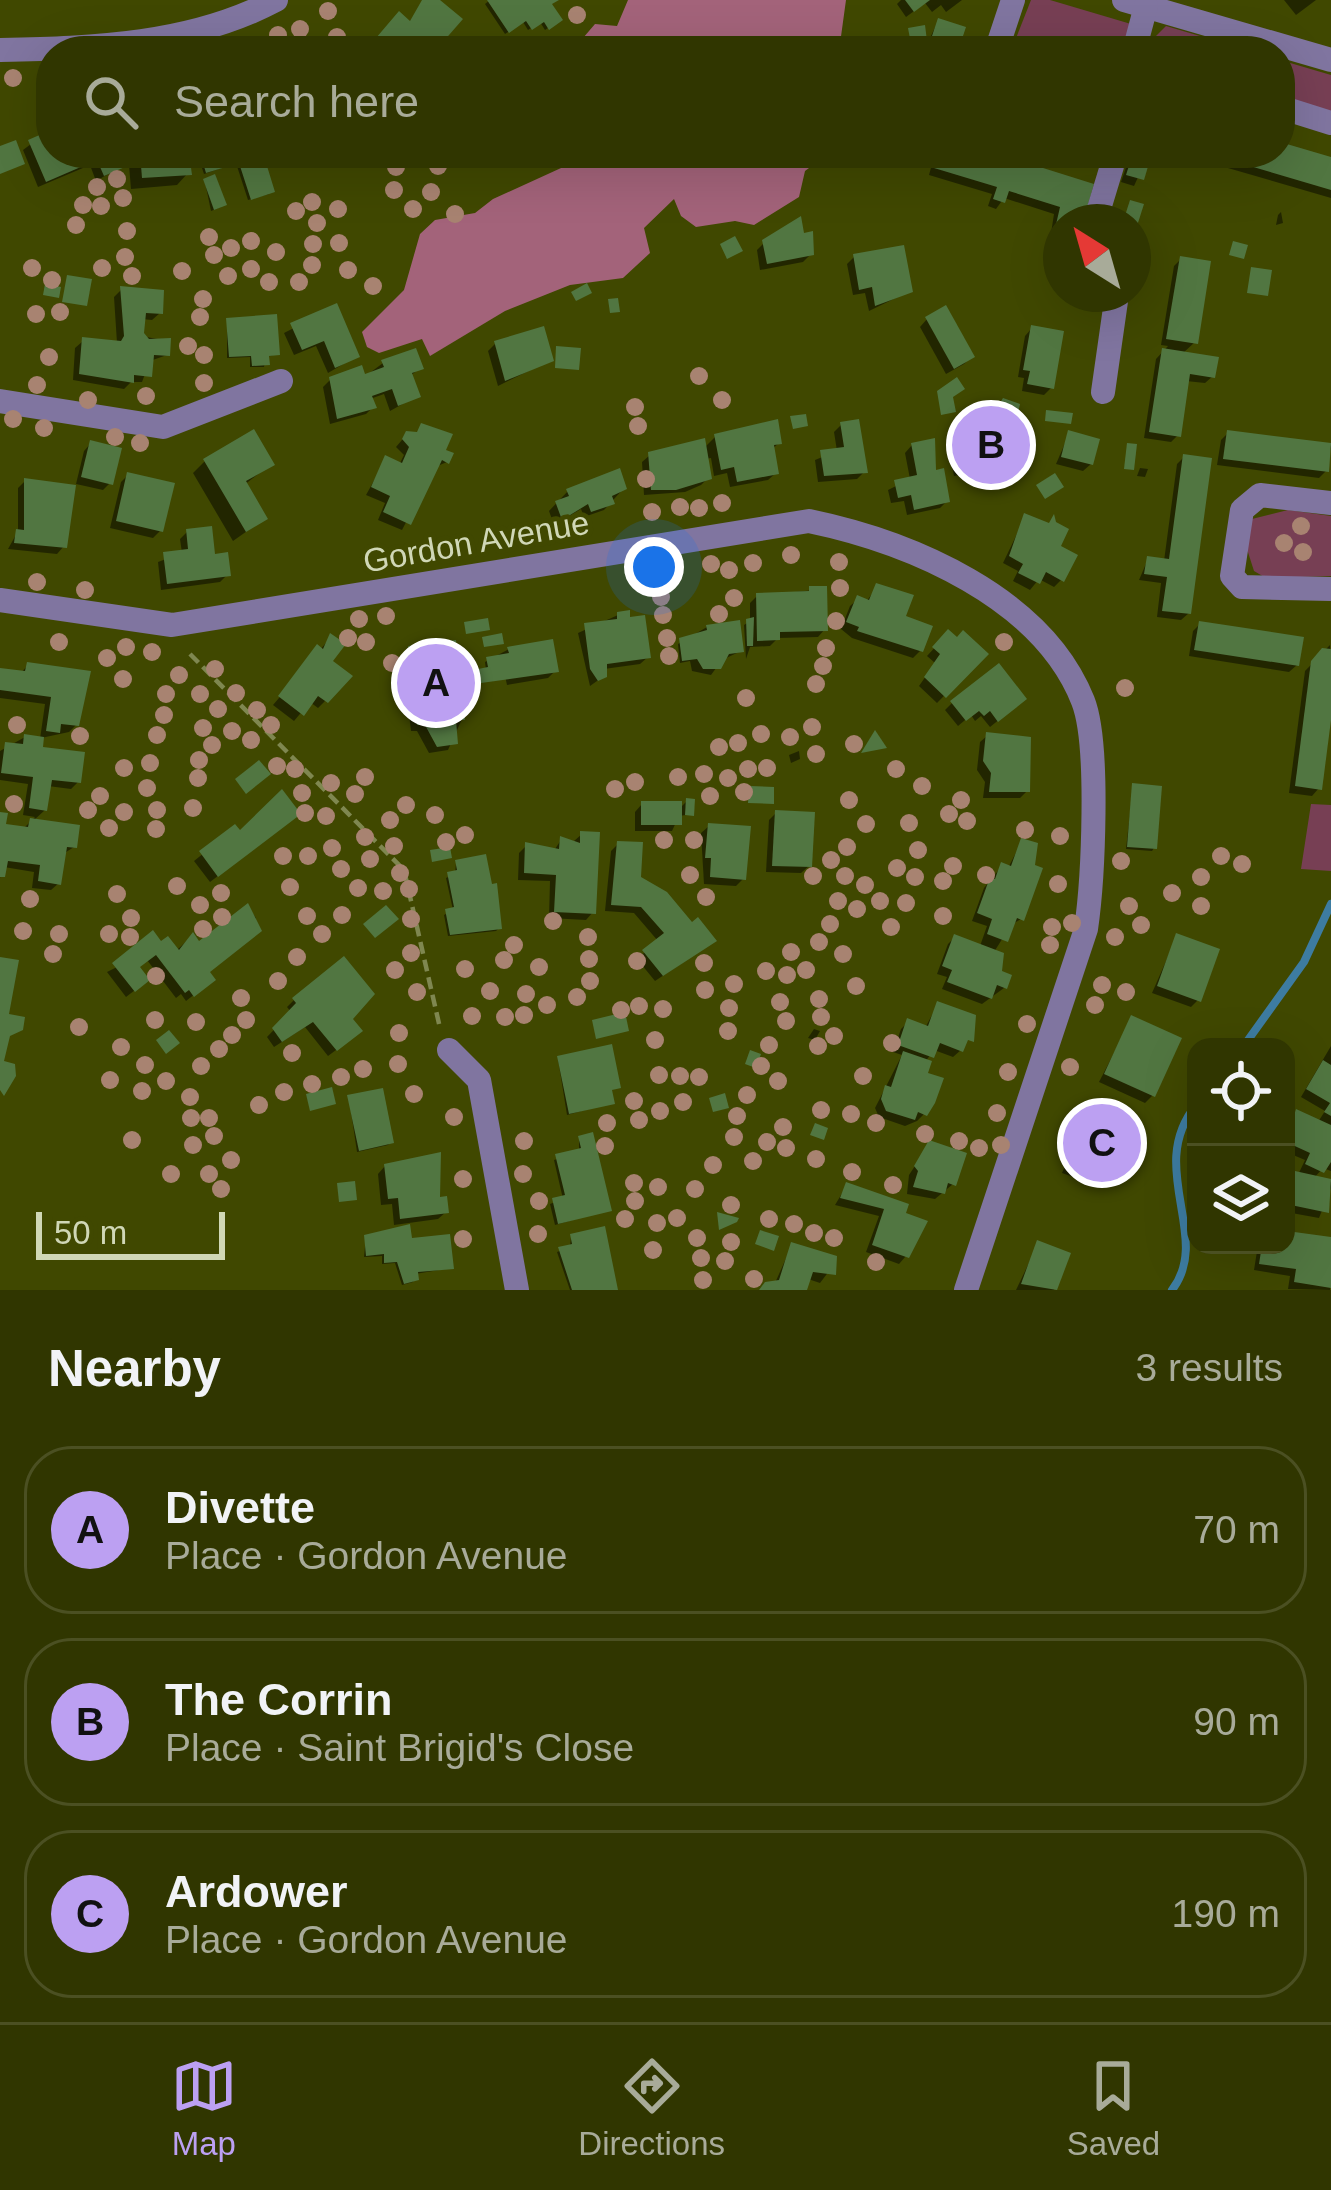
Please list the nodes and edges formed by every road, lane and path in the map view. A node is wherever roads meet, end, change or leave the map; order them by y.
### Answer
1 (277, 0) edge
2 (1013, 0) edge
3 (1135, 3) edge
4 (173, 36) edge
5 (1001, 36) edge
6 (1134, 36) edge
7 (1247, 36) edge
8 (36, 47) edge
9 (0, 50) edge
10 (1295, 50) edge
11 (1331, 61) edge
12 (1295, 112) edge
13 (1331, 123) edge
14 (1111, 168) edge
15 (1100, 204) edge
16 (1114, 312) edge
17 (281, 381) dead end
18 (1102, 392) dead end
19 (0, 401) edge
20 (1331, 503) edge
21 (1331, 589) edge
22 (0, 600) edge
23 (190, 654) dead end
24 (449, 1050) joint
25 (517, 1290) edge
26 (966, 1290) edge

1 - 4 street
2 - 5 street
3 - 6 street
3 - 7 street
8 - 9 street
10 - 11 street
12 - 13 street
14 - 15 street
16 - 18 street
17 - 19 street
20 - 21 street
22 - 26 street, Gordon Avenue
23 - 24 path
24 - 25 street

